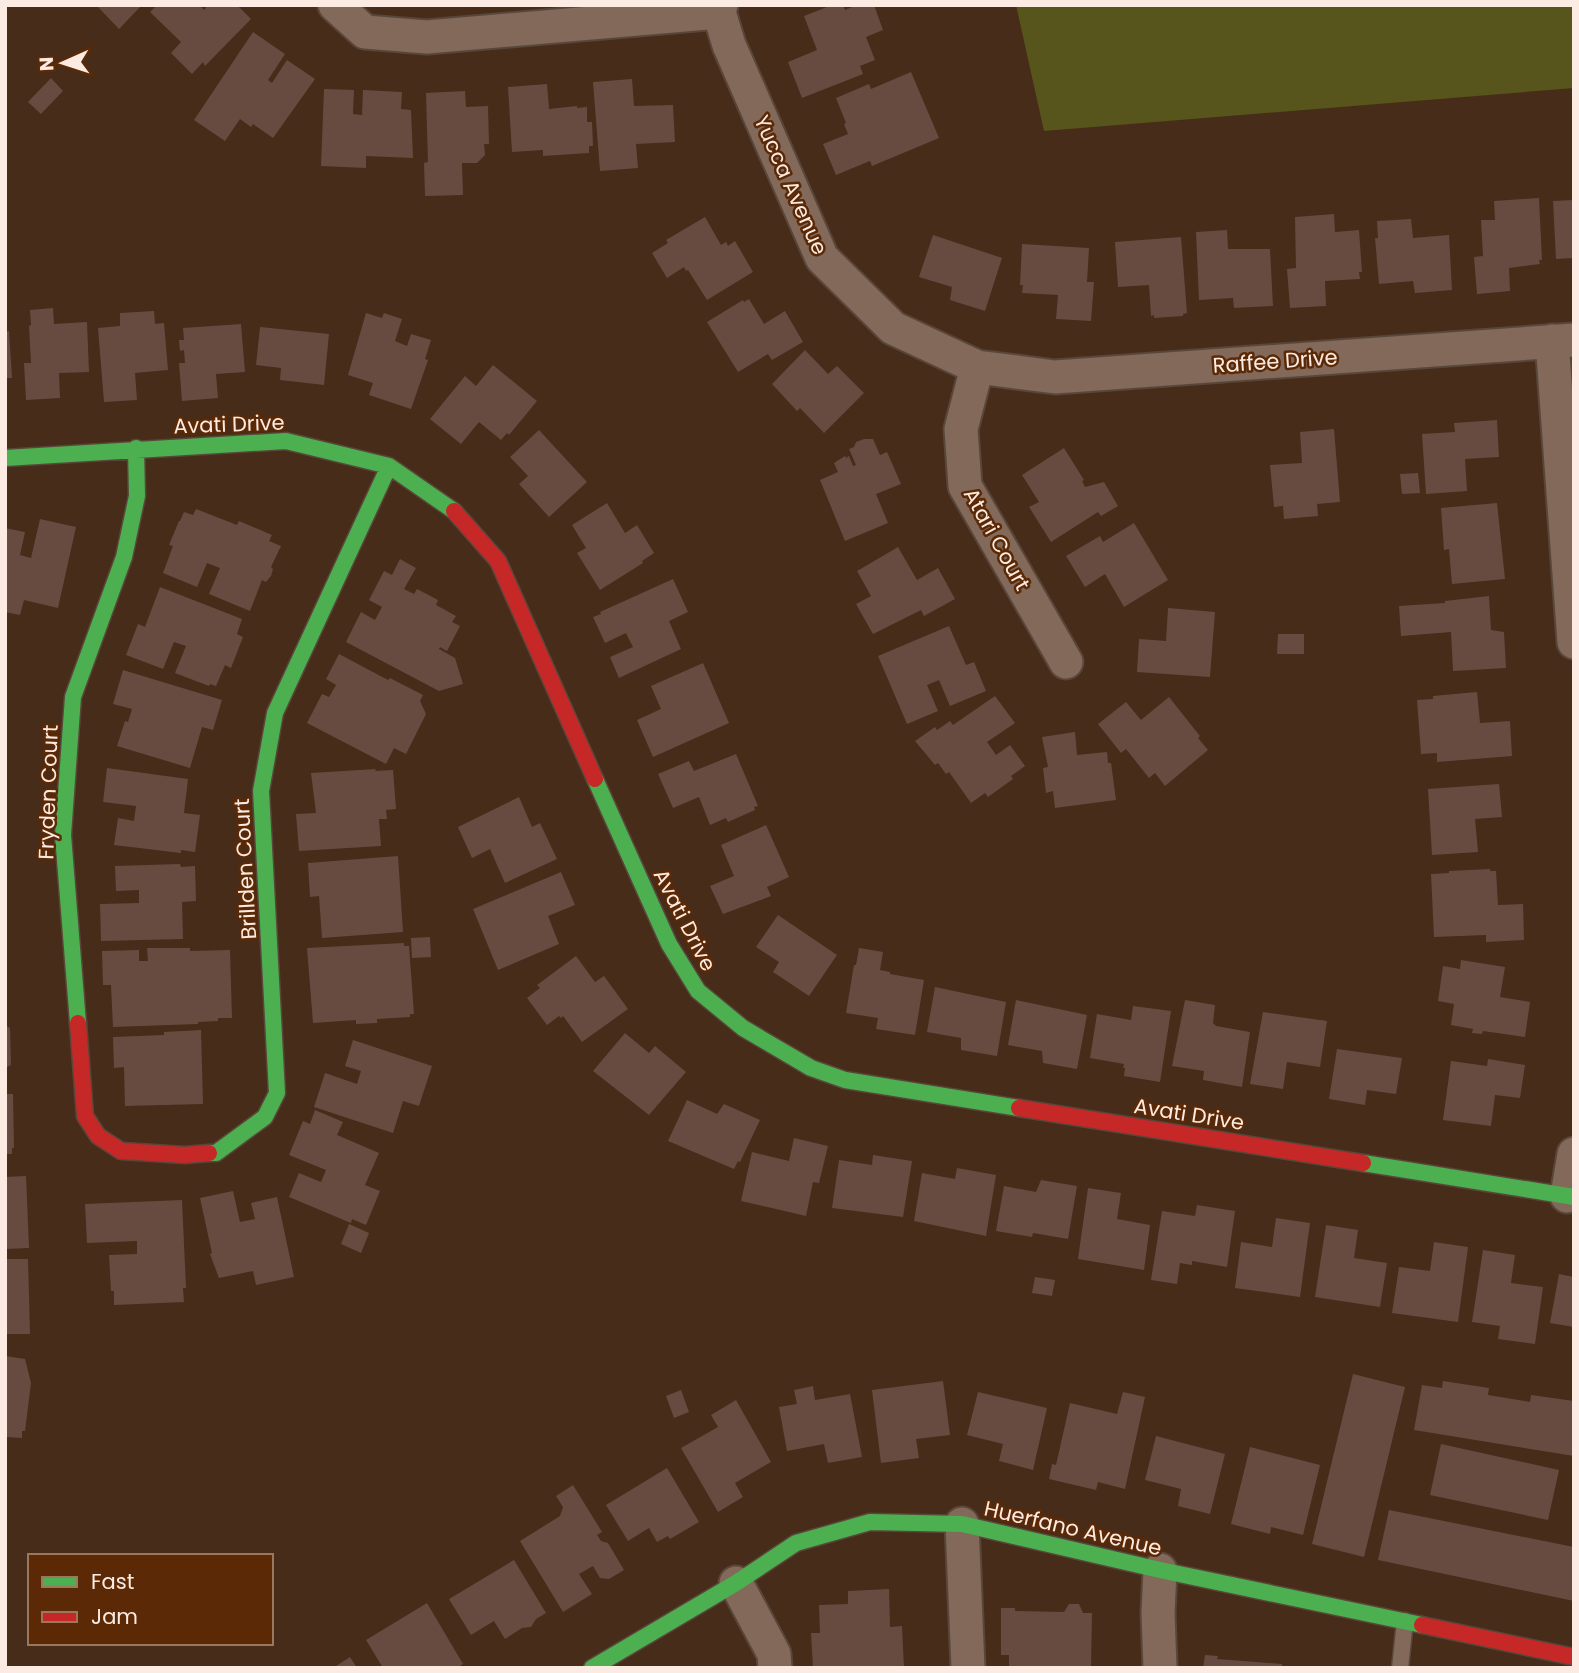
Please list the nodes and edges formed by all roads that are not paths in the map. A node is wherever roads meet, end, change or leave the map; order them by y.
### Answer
1 (335, 5) edge
2 (720, 8) edge
3 (1563, 340) edge
4 (977, 368) junction
5 (136, 449) junction
6 (5, 458) edge
7 (389, 466) junction
8 (1574, 642) edge
9 (1066, 662) dead end
10 (1574, 1154) edge
11 (185, 1155) joint
12 (1571, 1197) edge
13 (962, 1524) junction
14 (1160, 1570) junction
15 (736, 1583) junction
16 (1405, 1621) junction
17 (1574, 1657) edge
18 (592, 1668) edge
19 (775, 1668) edge
20 (968, 1668) edge
21 (1160, 1668) edge
22 (1400, 1668) edge

1 - 2 street
2 - 4 street, Yucca Avenue
3 - 4 street, Raffee Drive
3 - 8 street
4 - 9 street, Atari Court
5 - 6 street, Avati Drive
5 - 7 street, Avati Drive
5 - 11 street, Fryden Court
7 - 11 street, Brillden Court
7 - 12 street, Avati Drive
10 - 12 street
13 - 14 street, Huerfano Avenue
13 - 15 street, Huerfano Avenue
13 - 20 street
14 - 16 street, Huerfano Avenue
14 - 21 street
15 - 18 street, Huerfano Avenue
15 - 19 street
16 - 17 street, Huerfano Avenue
16 - 22 lane

